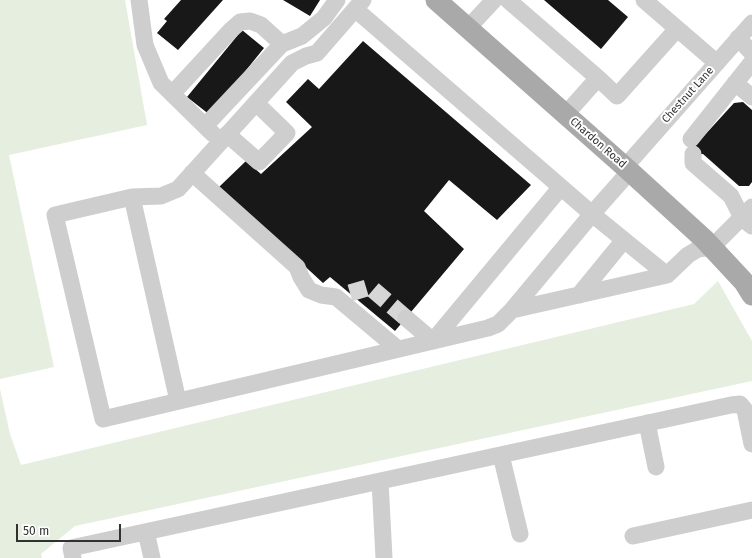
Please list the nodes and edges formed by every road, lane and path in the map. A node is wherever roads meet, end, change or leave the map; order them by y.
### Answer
1 (139, 0) edge
2 (336, 0) edge
3 (436, 0) edge
4 (494, 0) edge
5 (508, 0) edge
6 (644, 0) edge
7 (359, 5) edge
8 (752, 23) edge
9 (468, 28) junction
10 (677, 29) junction
11 (738, 38) junction
12 (282, 44) junction
13 (752, 53) edge
14 (752, 62) edge
15 (716, 63) junction
16 (598, 78) junction
17 (735, 83) junction
18 (172, 94) junction
19 (752, 97) edge
20 (256, 103) junction
21 (566, 114) junction
22 (205, 126) junction
23 (224, 138) junction
24 (627, 169) junction
25 (192, 173) junction
26 (561, 187) junction
27 (132, 197) junction
28 (592, 214) junction
29 (749, 217) edge
30 (624, 240) junction
31 (712, 247) junction
32 (667, 275) junction
33 (752, 294) edge
34 (579, 295) junction
35 (512, 310) junction
36 (406, 318) tunnel mouth
37 (433, 341) junction
38 (398, 349) junction
39 (178, 401) junction
40 (647, 423) junction
41 (752, 444) edge
42 (501, 455) junction
43 (656, 467) dead end
44 (380, 481) junction
45 (752, 510) edge
46 (146, 532) junction
47 (520, 534) dead end
48 (633, 536) dead end
49 (73, 558) edge
50 (152, 558) edge
51 (384, 558) edge

1 - 18 street
2 - 12 street
3 - 9 main road, Chardon Road
4 - 9 street
5 - 16 street
6 - 10 street
7 - 20 street
7 - 26 street
8 - 11 street, Chestnut Lane
9 - 21 main road, Chardon Road
10 - 15 street
10 - 16 street
11 - 13 street
11 - 15 street, Chestnut Lane
12 - 18 street
12 - 22 street
14 - 17 street
15 - 24 street, Chestnut Lane
16 - 21 street
17 - 19 street
17 - 29 street
18 - 22 street
20 - 23 street
20 - 23 street
21 - 24 main road, Chardon Road
22 - 23 street
23 - 25 street
24 - 28 street, Chestnut Lane
24 - 31 main road, Chardon Road
25 - 27 street
25 - 38 street
26 - 28 street
26 - 37 street
27 - 39 street
27 - 39 street, Chestnut Lane
28 - 30 street
28 - 35 street, Chestnut Lane
29 - 31 street
30 - 32 street
30 - 34 street
31 - 32 street
31 - 33 main road, Chardon Road
32 - 34 street
34 - 35 street
35 - 37 street, Chestnut Lane
36 - 37 street
37 - 38 street, Chestnut Lane
38 - 39 street, Chestnut Lane
40 - 41 street
40 - 42 street
40 - 43 street
42 - 44 street
42 - 47 street
44 - 46 street
44 - 51 street
45 - 48 street
46 - 49 street
46 - 50 street

